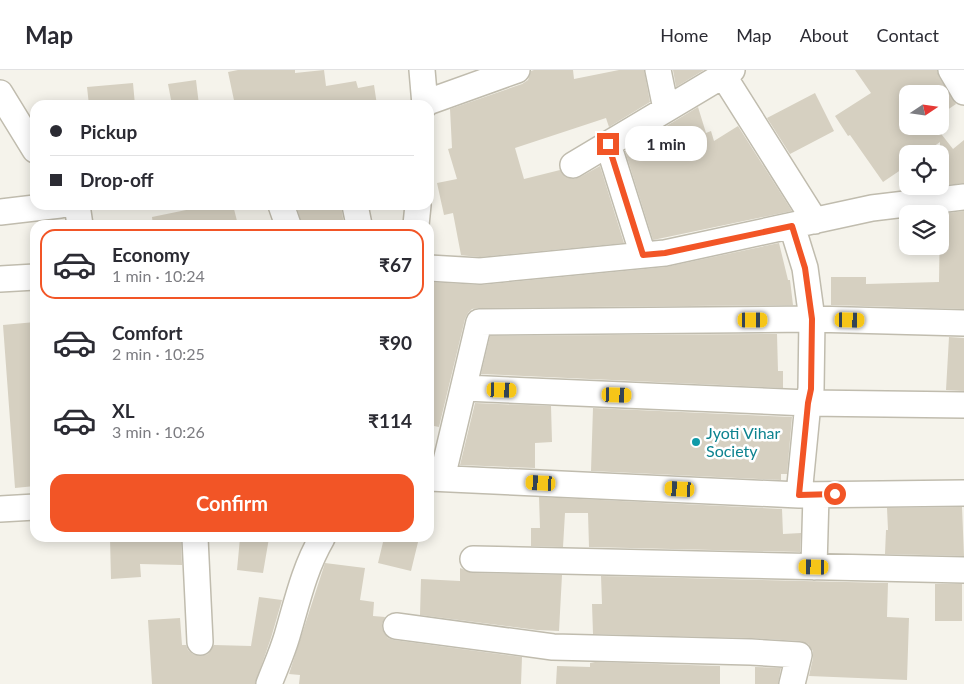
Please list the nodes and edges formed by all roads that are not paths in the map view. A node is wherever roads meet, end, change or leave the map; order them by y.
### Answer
1 (422, 70) edge
2 (517, 70) edge
3 (658, 70) edge
4 (951, 70) edge
5 (721, 74) edge
6 (964, 92) edge
7 (0, 93) edge
8 (425, 100) edge
9 (434, 101) edge
10 (666, 109) junction
11 (30, 142) edge
12 (608, 144) junction
13 (573, 164) dead end
14 (964, 197) edge
15 (30, 208) edge
16 (0, 212) edge
17 (804, 223) junction
18 (643, 255) junction
19 (434, 268) edge
20 (30, 277) edge
21 (0, 279) edge
22 (812, 319) junction
23 (964, 323) edge
24 (464, 388) junction
25 (808, 403) junction
26 (964, 405) edge
27 (435, 478) edge
28 (964, 493) edge
29 (808, 495) junction
30 (30, 507) edge
31 (0, 509) edge
32 (195, 542) edge
33 (320, 542) edge
34 (473, 559) dead end
35 (814, 567) junction
36 (964, 570) edge
37 (396, 626) dead end
38 (200, 642) dead end
39 (269, 684) edge
40 (792, 684) edge

1 - 8 street
2 - 9 street
3 - 10 street
4 - 6 street
5 - 10 street
5 - 17 street
7 - 11 street
10 - 12 street
12 - 13 street
12 - 18 street
14 - 17 street
15 - 16 street
17 - 18 street
17 - 22 street
18 - 19 street
20 - 21 street
22 - 23 street
22 - 24 street
22 - 25 street
24 - 25 street
24 - 27 street
25 - 26 street
25 - 29 street
27 - 29 street
28 - 29 street
29 - 35 street
30 - 31 street
32 - 38 street
33 - 39 street
34 - 35 street
35 - 36 street
37 - 40 street

